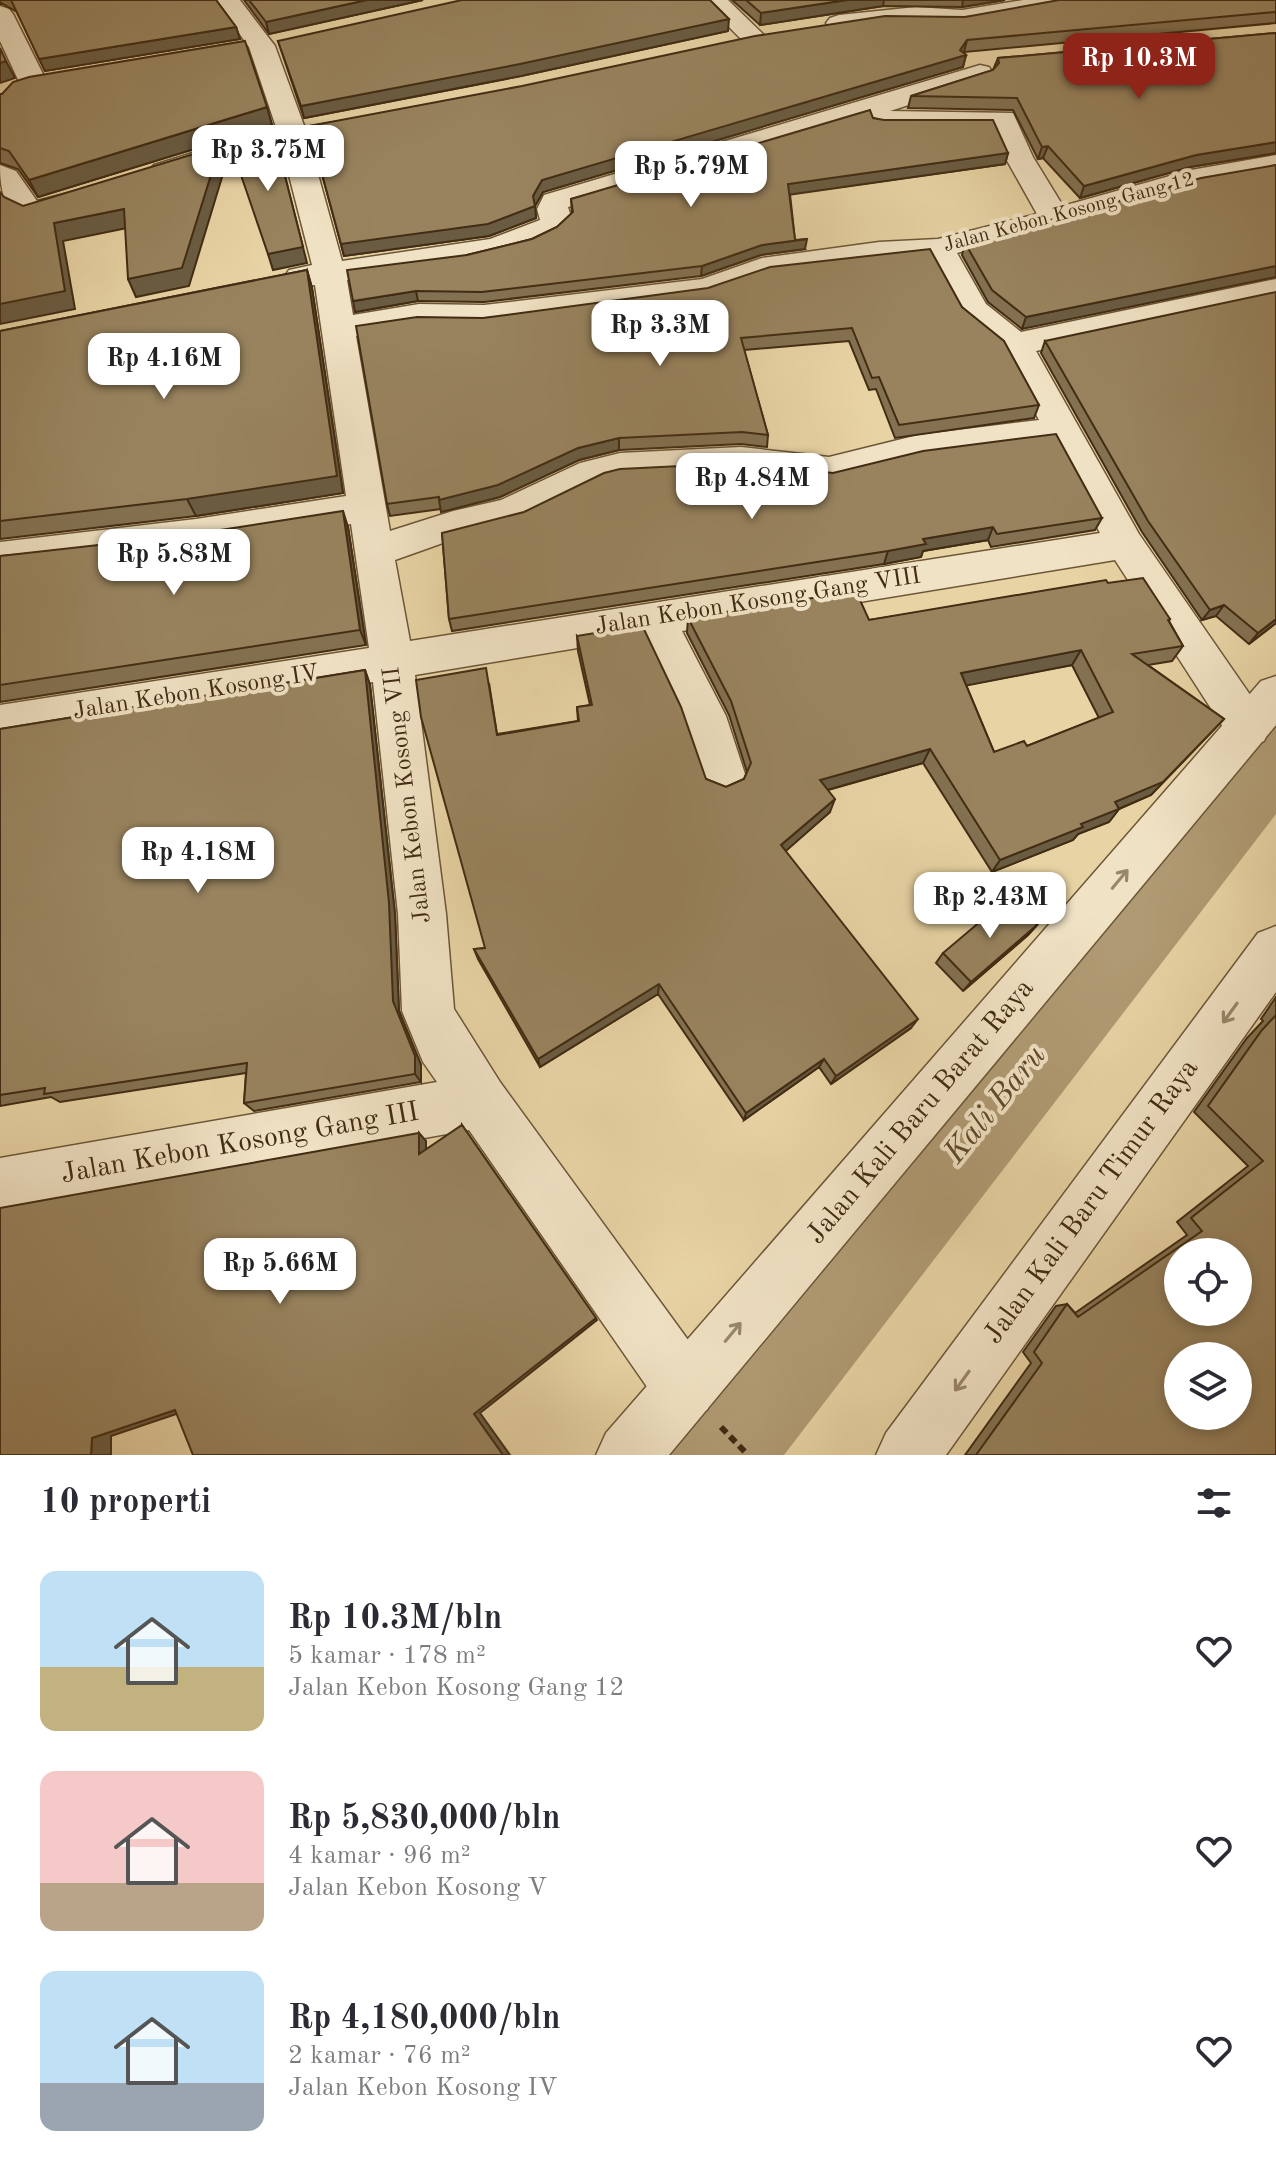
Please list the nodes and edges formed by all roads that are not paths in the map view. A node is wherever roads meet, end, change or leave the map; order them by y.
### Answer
1 (227, 0) edge
2 (714, 0) edge
3 (1067, 0) edge
4 (0, 14) edge
5 (942, 17) junction
6 (811, 28) edge
7 (782, 32) edge
8 (753, 37) junction
9 (292, 39) edge
10 (722, 44) edge
11 (262, 46) junction
12 (231, 51) edge
13 (976, 56) junction
14 (64, 79) edge
15 (1003, 119) junction
16 (824, 123) junction
17 (323, 125) edge
18 (292, 131) junction
19 (1276, 164) edge
20 (0, 174) edge
21 (140, 178) edge
22 (101, 192) edge
23 (1055, 219) junction
24 (938, 248) junction
25 (329, 271) junction
26 (266, 284) edge
27 (1276, 289) edge
28 (340, 328) junction
29 (1015, 344) junction
30 (1061, 431) junction
31 (369, 507) junction
32 (1125, 544) junction
33 (376, 551) junction
34 (0, 557) edge
35 (656, 618) junction
36 (392, 661) junction
37 (1262, 711) edge
38 (0, 724) edge
39 (723, 777) dead end
40 (1276, 950) edge
41 (481, 1101) junction
42 (0, 1186) edge
43 (699, 1403) junction
44 (628, 1455) edge
45 (908, 1455) edge

1 - 11 street, Jalan Kebon Kosong VII
2 - 8 street
3 - 5 street
4 - 14 street
5 - 6 street
5 - 13 street
7 - 8 street
8 - 10 street
9 - 11 street
11 - 12 street
11 - 18 street, Jalan Kebon Kosong VII
13 - 15 street
13 - 16 street
15 - 16 street
15 - 23 street
16 - 25 street
17 - 18 street
18 - 21 street
18 - 25 street, Jalan Kebon Kosong VII
19 - 23 street, Jalan Kebon Kosong Gang 12
20 - 22 street
23 - 24 street, Jalan Kebon Kosong Gang 12
24 - 28 street, Jalan Kebon Kosong Gang 12
24 - 29 street
25 - 26 street
25 - 28 street, Jalan Kebon Kosong VII
27 - 29 street
28 - 31 street, Jalan Kebon Kosong VII
29 - 30 street
30 - 32 street
30 - 33 street
31 - 33 street, Jalan Kebon Kosong VII
31 - 34 street
32 - 35 street, Jalan Kebon Kosong Gang VIII
32 - 37 street
33 - 36 street, Jalan Kebon Kosong VII
35 - 36 street, Jalan Kebon Kosong Gang VIII
35 - 39 street
36 - 38 street, Jalan Kebon Kosong IV
36 - 41 street, Jalan Kebon Kosong VII
43 -> 37 street, Jalan Kali Baru Barat Raya
40 -> 45 street, Jalan Kali Baru Timur Raya
41 - 42 street, Jalan Kebon Kosong Gang III
41 - 43 street, Jalan Kebon Kosong VII
43 - 44 street, Jalan Kali Baru Barat Raya

